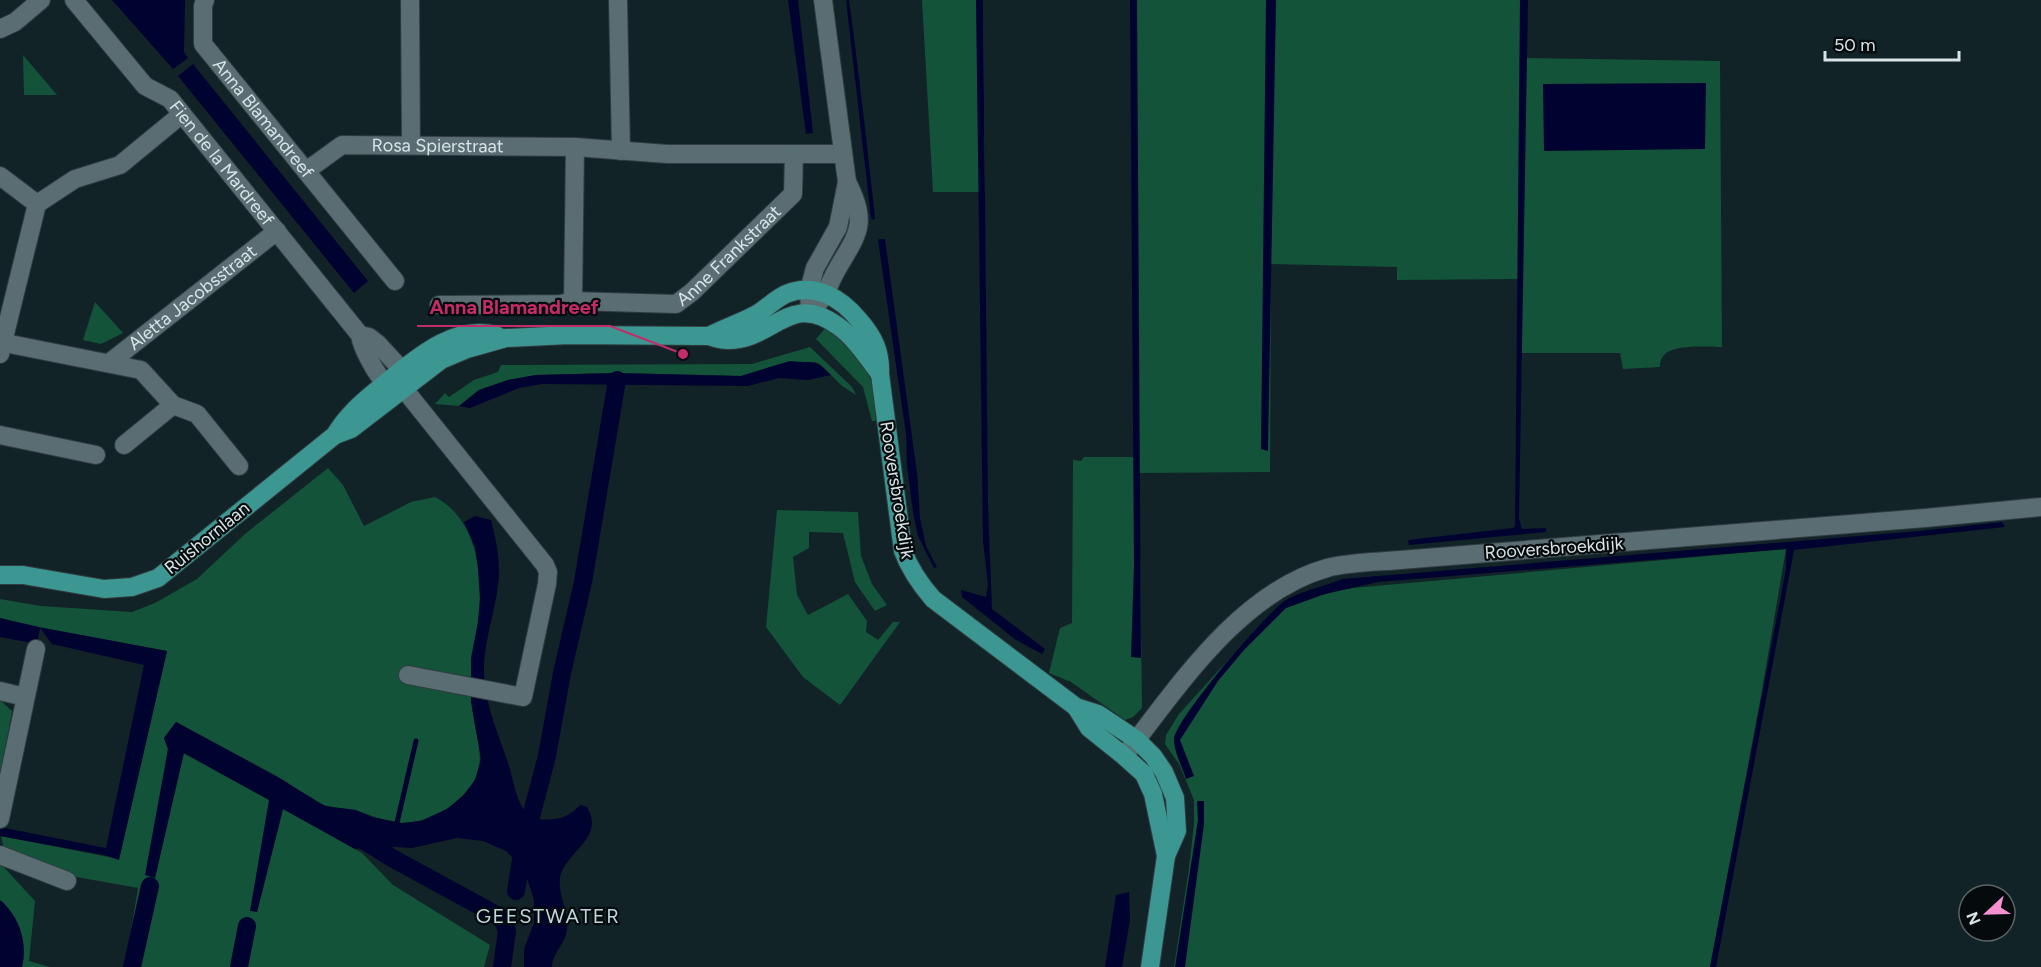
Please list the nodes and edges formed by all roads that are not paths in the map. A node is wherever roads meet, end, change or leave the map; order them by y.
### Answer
1 (40, 0) edge
2 (74, 0) edge
3 (205, 0) edge
4 (410, 0) edge
5 (618, 0) edge
6 (823, 0) edge
7 (0, 29) edge
8 (182, 114) junction
9 (411, 145) junction
10 (575, 147) junction
11 (621, 151) junction
12 (794, 154) junction
13 (843, 154) junction
14 (306, 171) junction
15 (0, 176) edge
16 (847, 182) junction
17 (37, 204) junction
18 (277, 231) junction
19 (842, 237) dead end
20 (833, 256) dead end
21 (395, 281) dead end
22 (809, 290) junction
23 (827, 293) junction
24 (573, 301) junction
25 (439, 305) dead end
26 (810, 312) junction
27 (360, 335) junction
28 (709, 336) junction
29 (506, 338) junction
30 (1, 346) edge
31 (109, 363) junction
32 (401, 369) junction
33 (880, 374) junction
34 (386, 383) junction
35 (404, 389) junction
36 (173, 405) junction
37 (0, 435) edge
38 (335, 435) junction
39 (123, 445) dead end
40 (96, 455) dead end
41 (239, 466) dead end
42 (2041, 507) edge
43 (0, 562) edge
44 (0, 575) edge
45 (23, 575) junction
46 (36, 649) dead end
47 (408, 675) dead end
48 (0, 691) edge
49 (25, 697) junction
50 (1076, 707) junction
51 (1137, 740) junction
52 (1124, 756) junction
53 (0, 819) edge
54 (0, 855) edge
55 (1166, 856) junction
56 (67, 881) dead end
57 (1150, 967) edge

1 - 7 street
2 - 8 street, Fien de la Mardreef
3 - 14 street, Anna Blamandreef
4 - 9 street
5 - 11 street
6 - 13 street
8 - 17 street
8 - 18 street, Fien de la Mardreef
9 - 10 street, Rosa Spierstraat
9 - 14 street, Rosa Spierstraat
10 - 11 street, Rosa Spierstraat
10 - 24 street
11 - 12 street, Rosa Spierstraat
12 - 13 street, Rosa Spierstraat
12 - 24 street, Anne Frankstraat
13 - 16 street
14 - 21 street, Anna Blamandreef
15 - 17 street
16 - 22 street
16 - 23 street
17 - 30 street
18 - 27 street, Fien de la Mardreef
18 - 31 street, Aletta Jacobsstraat
19 - 20 street
22 - 23 main road, Ruishornlaan
22 - 26 street
22 - 28 main road, Ruishornlaan
23 - 26 street
23 - 33 main road, Rooversbroekdijk
24 - 25 street, Anne Frankstraat
26 - 28 main road, Ruishornlaan
26 - 33 main road
27 - 32 street, Fien de la Mardreef
27 - 34 street, Fien de la Mardreef
28 - 29 main road, Ruishornlaan
29 - 32 main road, Ruishornlaan
29 - 35 main road, Ruishornlaan
30 - 31 street, Aletta Jacobsstraat
31 - 36 street, Aletta Jacobsstraat
32 - 34 main road, Ruishornlaan
32 - 35 street
33 - 50 main road, Rooversbroekdijk
34 - 35 street
34 - 38 main road, Ruishornlaan
35 - 38 main road, Ruishornlaan
35 - 47 street
36 - 39 street
36 - 41 street, Aletta Jacobsstraat
37 - 40 street
38 - 45 main road, Ruishornlaan
42 - 51 street, Rooversbroekdijk
43 - 45 main road, Ruishornlaan
44 - 45 main road, Ruishornlaan
46 - 49 street
48 - 49 street
49 - 53 street
50 - 51 main road, Rooversbroekdijk
50 - 52 main road, Rooversbroekdijk
51 - 52 street, Rooversbroekdijk
51 - 55 main road
52 - 55 main road
54 - 56 street
55 - 57 main road

